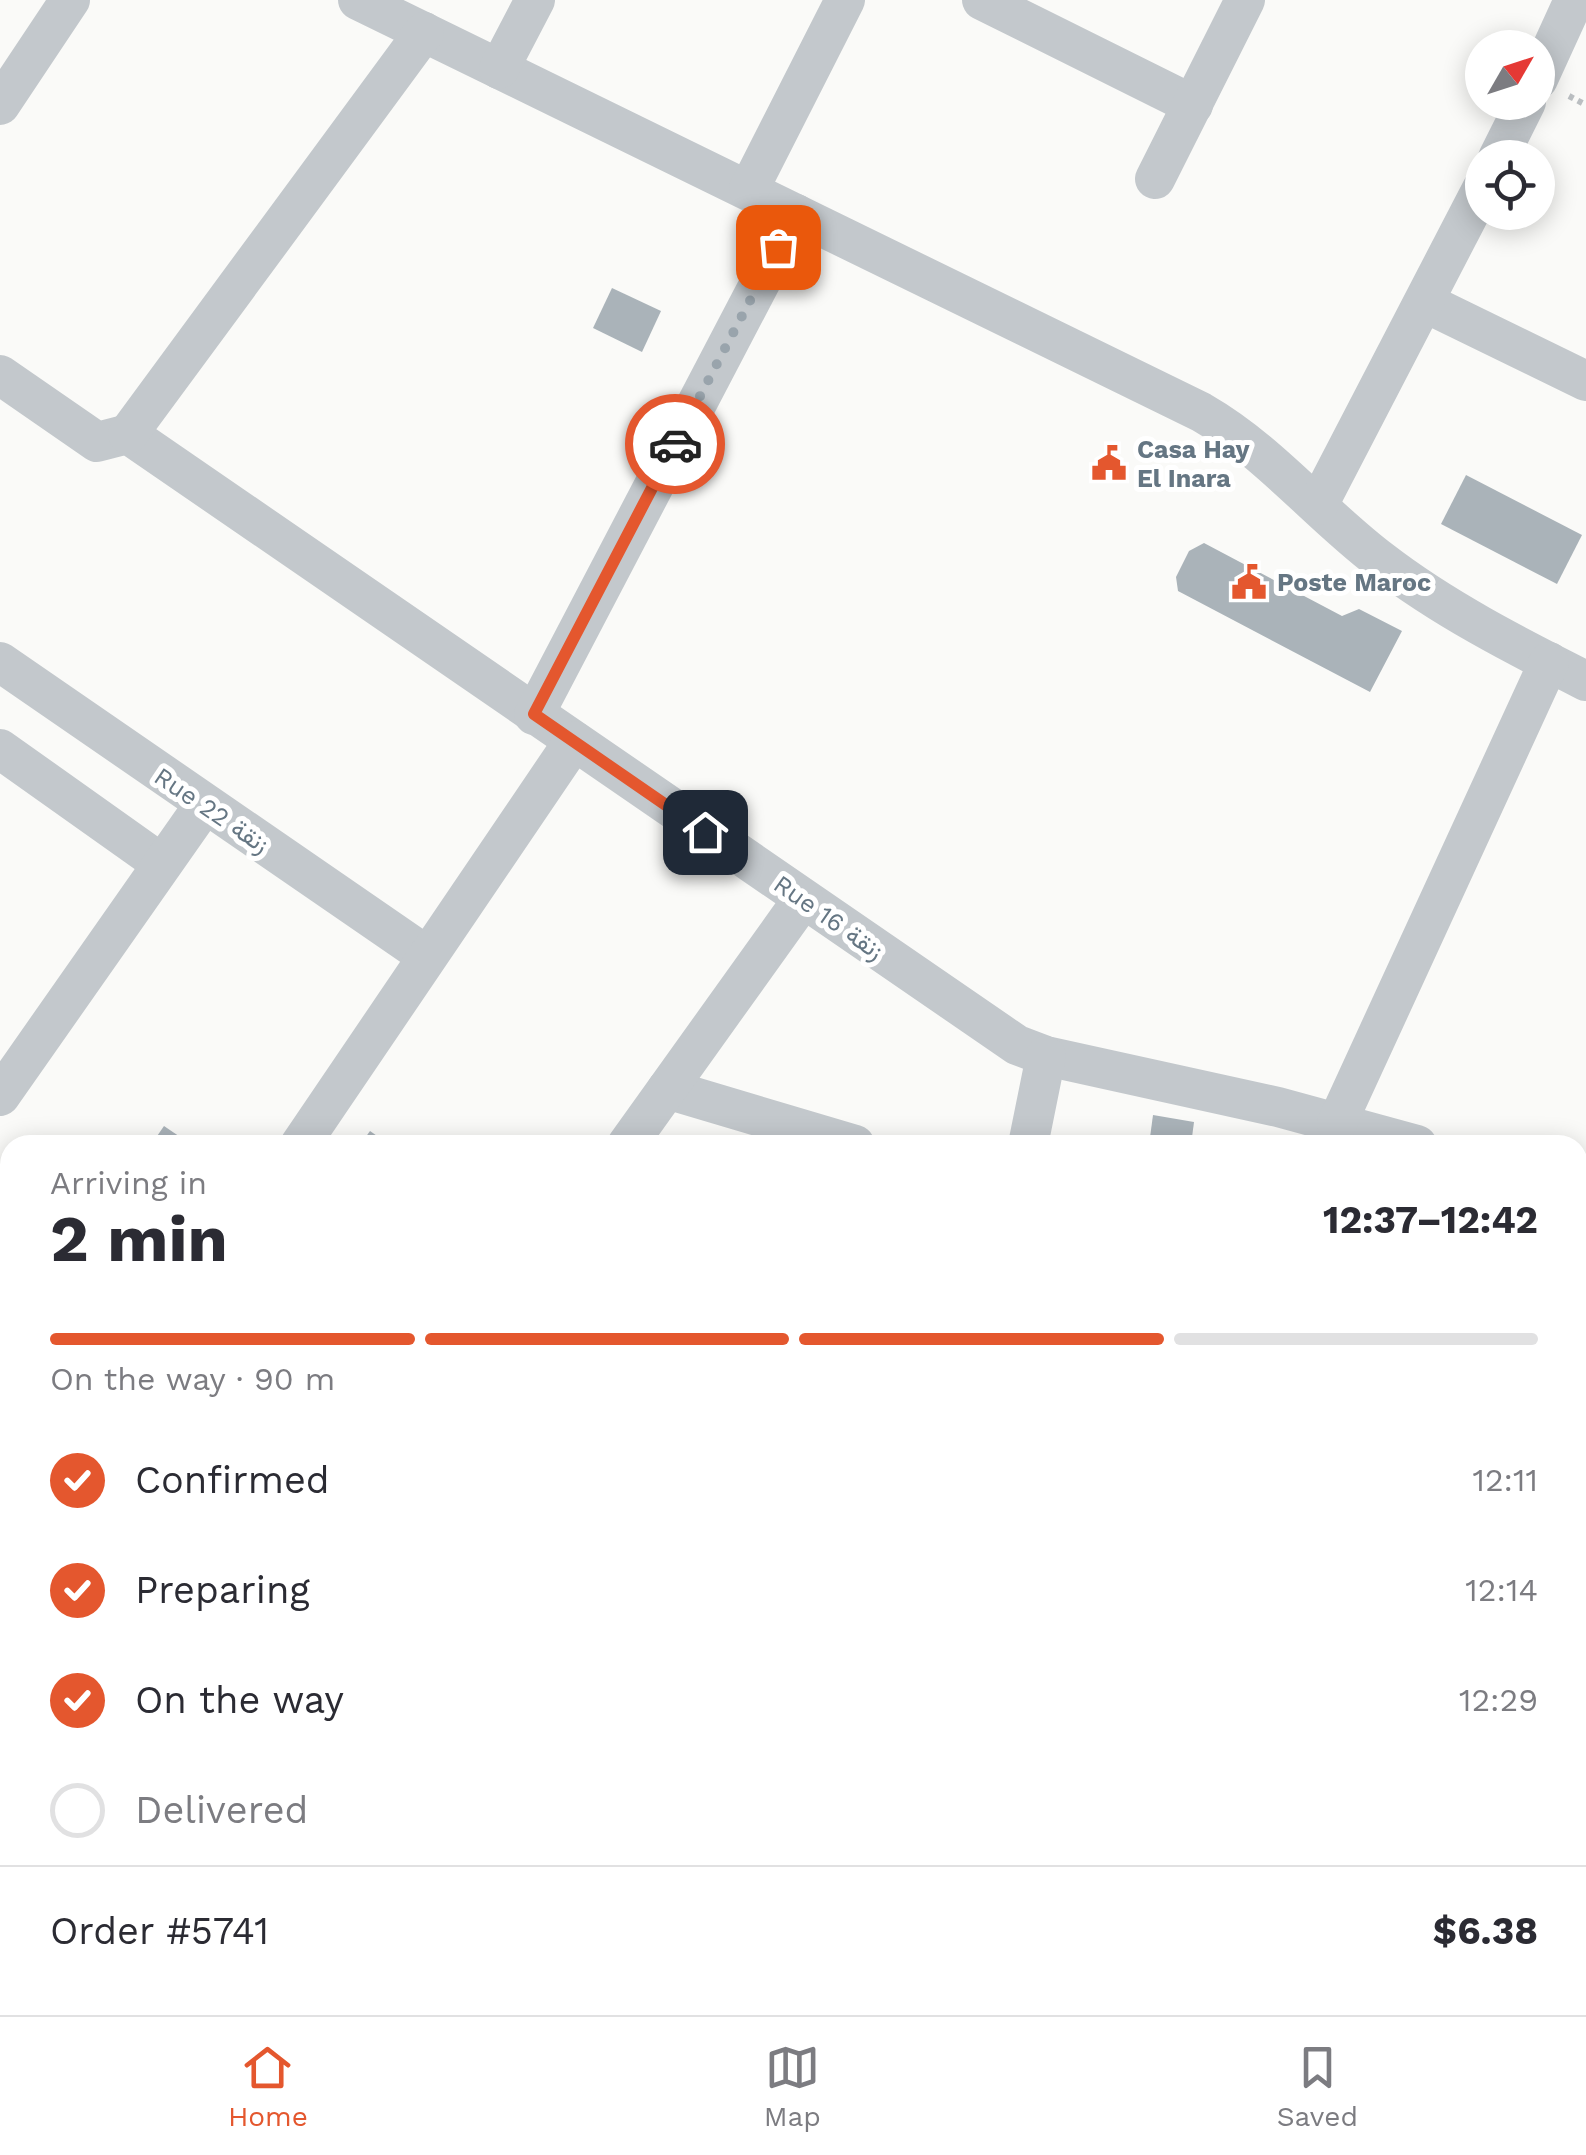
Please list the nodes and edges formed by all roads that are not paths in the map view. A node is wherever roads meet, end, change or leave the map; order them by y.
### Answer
1 (70, 0) edge
2 (358, 0) edge
3 (535, 0) edge
4 (845, 0) edge
5 (982, 0) edge
6 (1245, 0) edge
7 (1574, 0) edge
8 (424, 32) junction
9 (1555, 42) edge
10 (499, 69) junction
11 (0, 105) edge
12 (1193, 105) junction
13 (1155, 179) dead end
14 (749, 189) junction
15 (796, 214) junction
16 (1465, 224) edge
17 (1426, 303) junction
18 (0, 375) edge
19 (1586, 381) edge
20 (128, 434) junction
21 (1318, 504) junction
22 (0, 662) edge
23 (1549, 662) junction
24 (1586, 682) edge
25 (534, 714) junction
26 (574, 741) junction
27 (0, 749) edge
28 (204, 805) junction
29 (162, 864) junction
30 (803, 899) junction
31 (426, 956) junction
32 (1046, 1056) junction
33 (667, 1089) junction
34 (0, 1096) edge
35 (1337, 1122) junction
36 (307, 1135) edge
37 (633, 1135) edge
38 (821, 1135) edge
39 (1030, 1135) edge
40 (1383, 1135) edge

1 - 11 street
2 - 8 street
3 - 10 street
4 - 14 street
5 - 12 street
6 - 12 street
7 - 9 street
8 - 10 street
8 - 20 street
10 - 14 street
12 - 13 street
14 - 15 street
15 - 21 street
15 - 25 street
16 - 17 street
17 - 19 street
17 - 21 street
18 - 20 street
20 - 25 street, Rue 16 زنقة
21 - 23 street
22 - 28 street, Rue 22 زنقة
23 - 24 street
23 - 35 street
25 - 26 street, Rue 16 زنقة
26 - 30 street, Rue 16 زنقة
26 - 31 street
27 - 29 street
28 - 29 street
28 - 31 street, Rue 22 زنقة
29 - 34 street
30 - 32 street, Rue 16 زنقة
30 - 33 street
31 - 36 street
32 - 35 street, Rue 16 زنقة
32 - 39 street
33 - 37 street
33 - 38 street
35 - 40 street, Rue 16 زنقة

